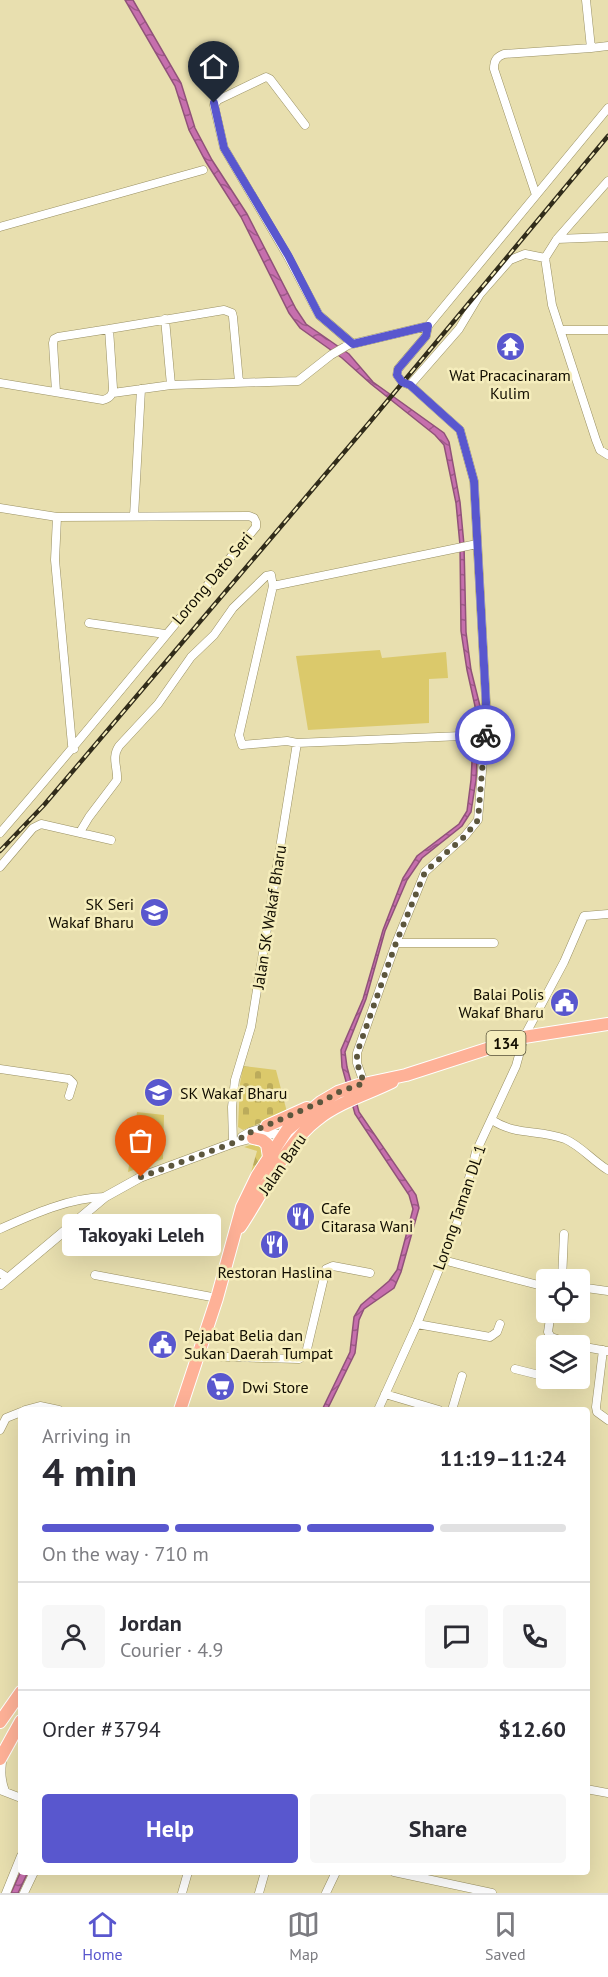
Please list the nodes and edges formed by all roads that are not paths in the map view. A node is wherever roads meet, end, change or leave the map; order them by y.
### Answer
1 (586, 0) edge
2 (608, 46) edge
3 (591, 48) junction
4 (608, 108) edge
5 (305, 125) dead end
6 (203, 170) dead end
7 (608, 181) edge
8 (536, 195) junction
9 (0, 227) edge
10 (608, 237) edge
11 (557, 239) junction
12 (544, 258) junction
13 (165, 319) junction
14 (428, 326) junction
15 (109, 329) junction
16 (561, 330) junction
17 (608, 330) edge
18 (350, 344) junction
19 (239, 382) junction
20 (0, 383) edge
21 (171, 385) junction
22 (410, 385) junction
23 (141, 389) junction
24 (56, 392) junction
25 (113, 393) junction
26 (608, 455) edge
27 (0, 508) edge
28 (134, 516) junction
29 (57, 517) junction
30 (477, 544) junction
31 (273, 586) junction
32 (89, 623) dead end
33 (165, 634) junction
34 (482, 735) junction
35 (297, 743) junction
36 (74, 749) junction
37 (80, 832) junction
38 (0, 833) edge
39 (111, 840) dead end
40 (0, 867) edge
41 (608, 914) edge
42 (396, 943) junction
43 (494, 943) dead end
44 (608, 1024) edge
45 (524, 1037) junction
46 (0, 1069) edge
47 (406, 1075) junction
48 (364, 1083) junction
49 (69, 1096) dead end
50 (321, 1102) junction
51 (492, 1120) junction
52 (267, 1126) junction
53 (308, 1127) junction
54 (286, 1134) junction
55 (253, 1138) junction
56 (233, 1143) junction
57 (269, 1157) junction
58 (282, 1159) junction
59 (608, 1170) edge
60 (105, 1197) junction
61 (0, 1229) edge
62 (564, 1234) dead end
63 (235, 1235) junction
64 (443, 1260) junction
65 (562, 1269) edge
66 (370, 1273) dead end
67 (95, 1275) dead end
68 (3, 1279) edge
69 (536, 1284) edge
70 (590, 1289) edge
71 (608, 1291) edge
72 (217, 1298) junction
73 (417, 1324) junction
74 (500, 1324) dead end
75 (590, 1348) edge
76 (606, 1351) edge
77 (199, 1356) junction
78 (515, 1369) dead end
79 (536, 1374) edge
80 (462, 1376) dead end
81 (385, 1394) junction
82 (181, 1407) edge
83 (379, 1407) edge
84 (429, 1407) edge
85 (453, 1407) edge
86 (18, 1413) edge
87 (608, 1420) edge
88 (0, 1430) edge
89 (18, 1696) edge
90 (0, 1722) edge
91 (18, 1727) edge
92 (2, 1756) edge
93 (2, 1790) edge
94 (590, 1791) edge
95 (608, 1793) edge
96 (18, 1797) edge
97 (18, 1863) edge
98 (33, 1875) edge
99 (187, 1875) edge
100 (264, 1875) edge
101 (335, 1875) edge
102 (426, 1876) edge
103 (6, 1893) edge
104 (24, 1893) edge
105 (182, 1893) edge
106 (259, 1893) edge
107 (327, 1893) edge
108 (492, 1893) edge

1 - 3 street
2 - 3 street
3 - 8 street
4 - 8 street
5 - 18 street
6 - 9 street
7 - 11 street
8 - 14 street
10 - 11 street
11 - 12 street
12 - 16 street
12 - 22 street
13 - 15 street
13 - 19 street
13 - 21 street
14 - 18 street
14 - 22 street
15 - 24 street
15 - 25 street
16 - 17 street
16 - 26 street
18 - 19 street
19 - 21 street
20 - 24 street
21 - 23 street
22 - 30 street
23 - 25 street
23 - 28 street
24 - 25 street
27 - 29 street, Lorong Dato Seri
28 - 29 street, Lorong Dato Seri
28 - 33 street, Lorong Dato Seri
29 - 36 street
30 - 31 street
30 - 34 street
31 - 35 street
31 - 37 street
32 - 33 street
33 - 36 street, Lorong Dato Seri
34 - 35 street
34 - 42 street
35 - 56 street, Jalan SK Wakaf Bharu
36 - 38 street, Lorong Dato Seri
37 - 39 street
37 - 40 street
41 - 45 street, Lorong Taman DL 1
42 - 43 street
42 - 48 street
44 - 45 main road, 134
45 - 47 main road, 134
45 - 51 street, Lorong Taman DL 1
46 - 49 street
47 - 48 main road, Jalan Baru
47 - 53 main road, Jalan Baru
48 - 50 main road, Jalan Baru
50 - 52 main road
50 - 54 main road, Jalan Baru
51 - 59 street
51 - 64 street, Lorong Taman DL 1
52 - 54 street
52 - 56 street
53 - 54 main road
53 - 58 main road, Jalan Baru
54 - 55 street
54 - 57 main road, Jalan Baru
54 - 58 main road
55 - 56 street
55 - 57 main road
56 - 60 street
57 - 63 main road, Jalan Baru
58 - 63 main road, Jalan Baru
60 - 61 street
60 - 68 street
62 - 65 street
63 - 72 main road, Jalan Baru
64 - 69 street
64 - 73 street, Lorong Taman DL 1
66 - 77 street
67 - 72 street
70 - 71 street
72 - 77 main road, Jalan Baru
73 - 74 street
73 - 81 street, Lorong Taman DL 1
75 - 76 street
76 - 87 street
77 - 82 main road, Jalan Baru
78 - 79 street
80 - 85 street
81 - 83 street, Lorong Taman DL 1
81 - 84 street
86 - 88 street
89 - 90 main road
91 - 92 main road
92 - 93 street
93 - 96 street
94 - 95 street
97 - 103 street
98 - 104 street
99 - 105 street
100 - 106 street
101 - 107 street
102 - 108 street

